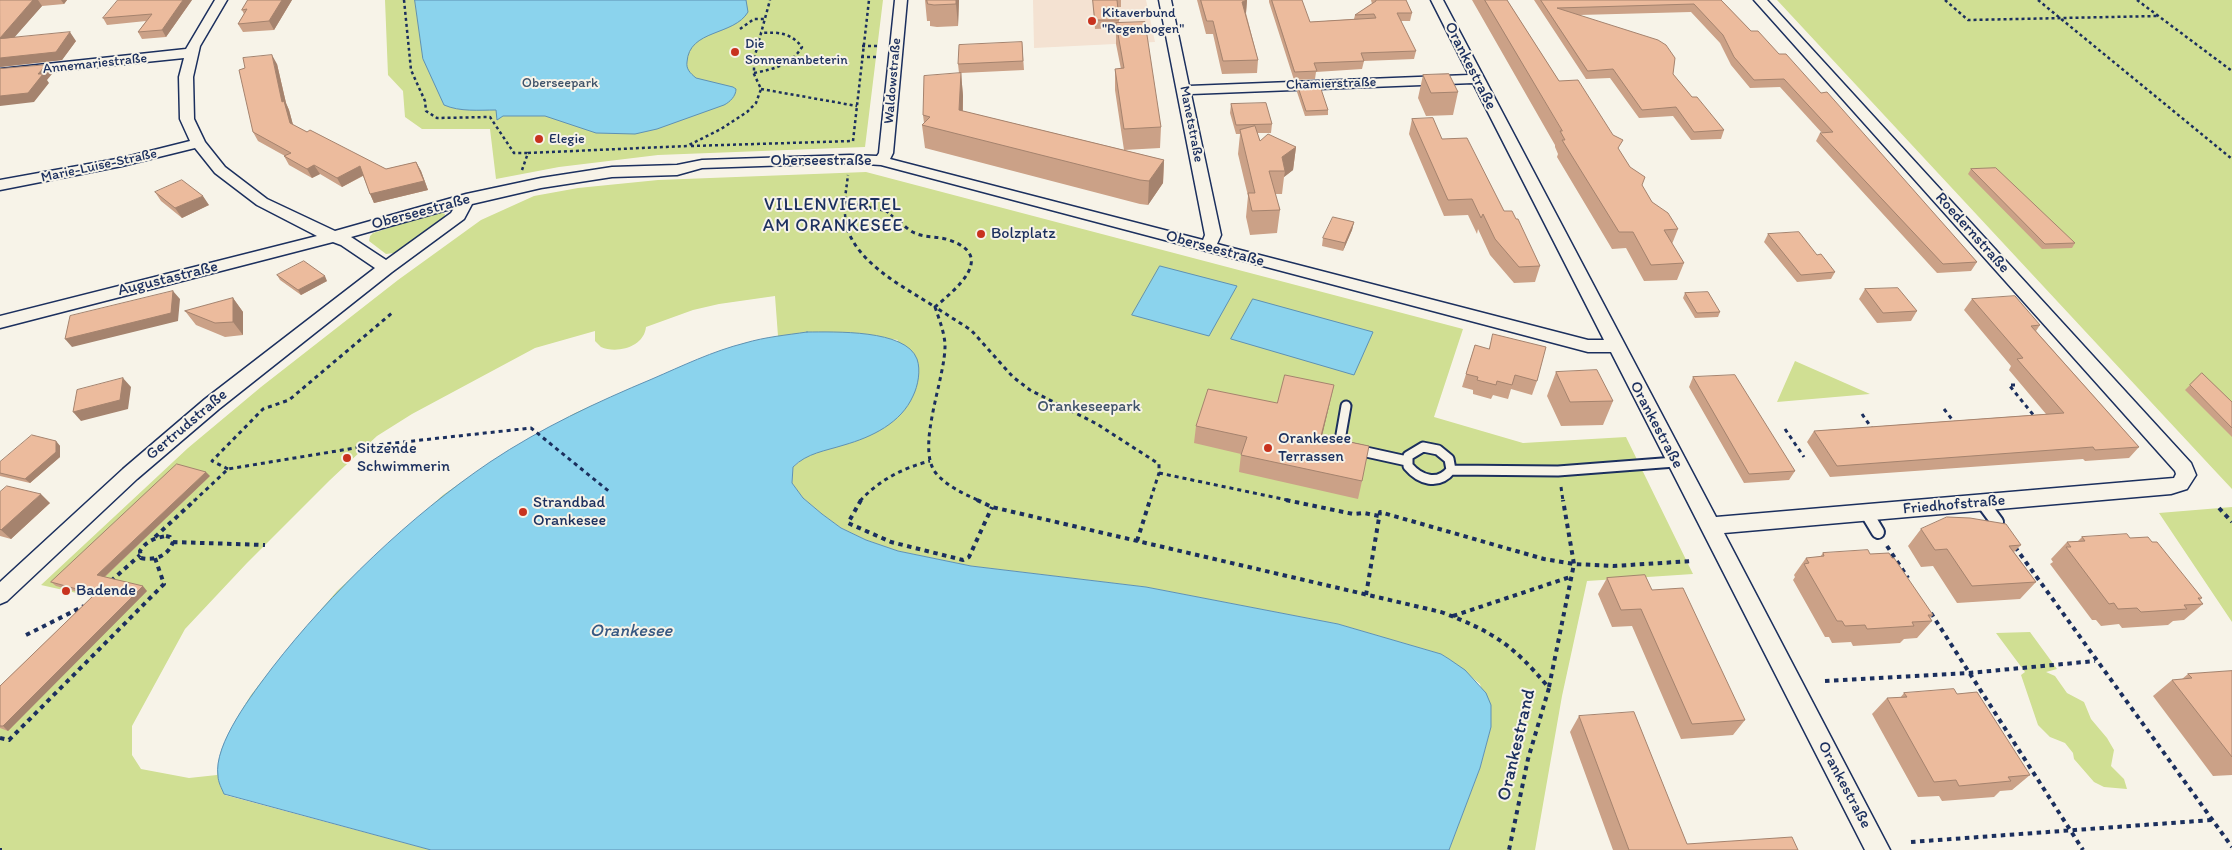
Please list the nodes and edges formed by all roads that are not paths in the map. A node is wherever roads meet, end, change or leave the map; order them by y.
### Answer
1 (221, 0) edge
2 (901, 0) edge
3 (1165, 0) edge
4 (1437, 0) edge
5 (1760, 0) edge
6 (190, 53) junction
7 (0, 73) edge
8 (1477, 79) junction
9 (1184, 90) junction
10 (198, 143) junction
11 (881, 161) junction
12 (0, 185) edge
13 (466, 199) junction
14 (336, 236) junction
15 (1207, 247) junction
16 (386, 268) junction
17 (0, 322) edge
18 (1615, 346) junction
19 (1346, 406) dead end
20 (1407, 461) junction
21 (1676, 462) junction
22 (2184, 468) joint
23 (1451, 470) junction
24 (1983, 503) junction
25 (1866, 512) junction
26 (1996, 522) edge
27 (1709, 526) junction
28 (1878, 532) road end
29 (0, 595) edge
30 (1878, 850) edge

1 - 6 street
2 - 11 street, Waldowstraße
3 - 9 street, Manetstraße
4 - 8 street, Orankestraße
5 - 22 street, Roedernstraße
6 - 7 street, Annemariestraße
6 - 10 street
8 - 9 street, Chamierstraße
8 - 18 street, Orankestraße
9 - 15 street, Manetstraße
10 - 12 street, Marie-Luise-Straße
10 - 14 street
11 - 13 street, Oberseestraße
11 - 15 street, Oberseestraße
13 - 14 street, Oberseestraße
13 - 16 street, Gertrudstraße
14 - 16 street
14 - 17 street, Augustastraße
15 - 18 street, Oberseestraße
16 - 29 street, Gertrudstraße
18 - 21 street, Orankestraße
19 - 20 lane
20 - 23 lane
20 - 23 lane
21 - 23 lane
21 - 27 street, Orankestraße
22 - 24 street, Friedhofstraße
24 - 25 street, Friedhofstraße
24 - 26 lane
25 - 27 street, Friedhofstraße
25 - 28 lane
27 - 30 street, Orankestraße

